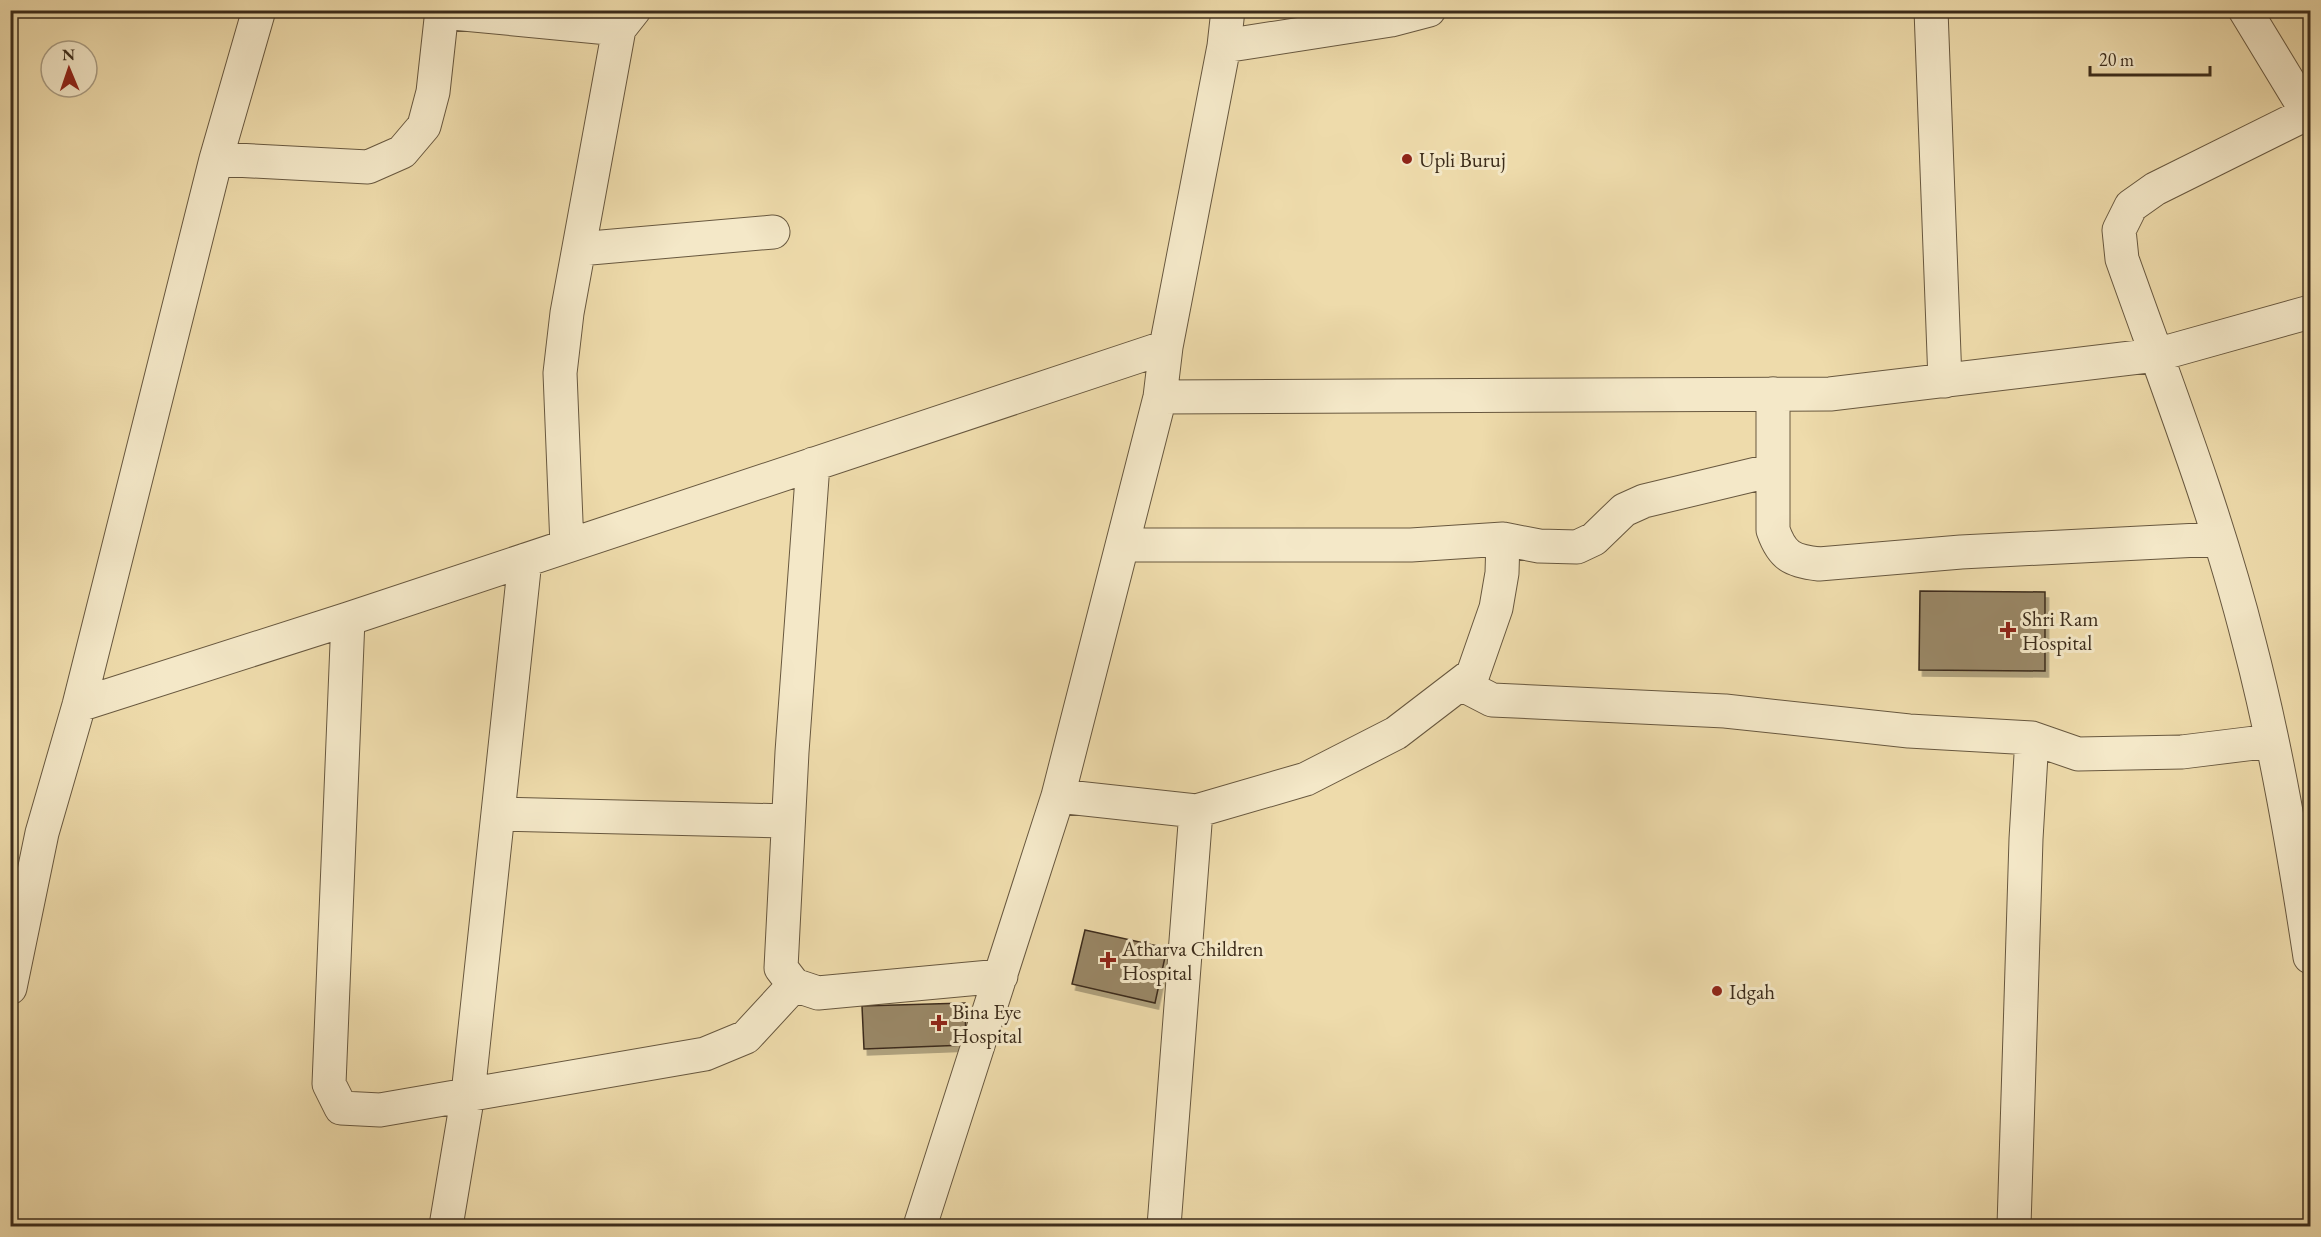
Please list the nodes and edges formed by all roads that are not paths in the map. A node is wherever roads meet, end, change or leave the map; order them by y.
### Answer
1 (258, 10) edge
2 (1228, 10) edge
3 (1429, 10) edge
4 (1931, 10) edge
5 (2245, 10) edge
6 (442, 11) edge
7 (626, 20) edge
8 (1224, 46) junction
9 (2309, 115) edge
10 (216, 159) junction
11 (773, 232) dead end
12 (579, 249) junction
13 (2310, 312) edge
14 (1166, 347) junction
15 (2156, 355) junction
16 (1945, 381) junction
17 (1773, 394) junction
18 (1160, 397) junction
19 (813, 464) junction
20 (1773, 470) junction
21 (1503, 539) junction
22 (2219, 539) junction
23 (1123, 545) junction
24 (567, 546) junction
25 (525, 560) junction
26 (348, 619) junction
27 (1461, 684) junction
28 (79, 705) junction
29 (2032, 738) junction
30 (2271, 741) junction
31 (1058, 796) junction
32 (1196, 811) junction
33 (498, 814) junction
34 (788, 821) junction
35 (2310, 957) edge
36 (1001, 976) junction
37 (794, 985) junction
38 (10, 988) edge
39 (468, 1094) junction
40 (446, 1227) edge
41 (920, 1227) edge
42 (1164, 1227) edge
43 (2014, 1227) edge

1 - 10 street
2 - 8 street
3 - 8 street
4 - 16 street
5 - 9 street
6 - 7 street
6 - 10 street
7 - 12 street
8 - 14 street
9 - 15 street
10 - 28 street
11 - 12 street
12 - 24 street
13 - 15 street
14 - 18 street
14 - 19 street
15 - 16 street
15 - 22 street
16 - 17 street
17 - 18 street
17 - 20 street
18 - 23 street
19 - 24 street
19 - 34 street
20 - 21 street
20 - 22 street
21 - 23 street
21 - 27 street
22 - 30 street
23 - 31 street
24 - 25 street
25 - 26 street
25 - 33 street
26 - 28 street
26 - 39 street
27 - 29 street
27 - 32 street
28 - 38 street
29 - 30 street
29 - 43 street
30 - 35 street
31 - 32 street
31 - 36 street
32 - 42 street
33 - 34 street
33 - 39 street
34 - 37 street
36 - 37 street
36 - 41 street
37 - 39 street
39 - 40 street

